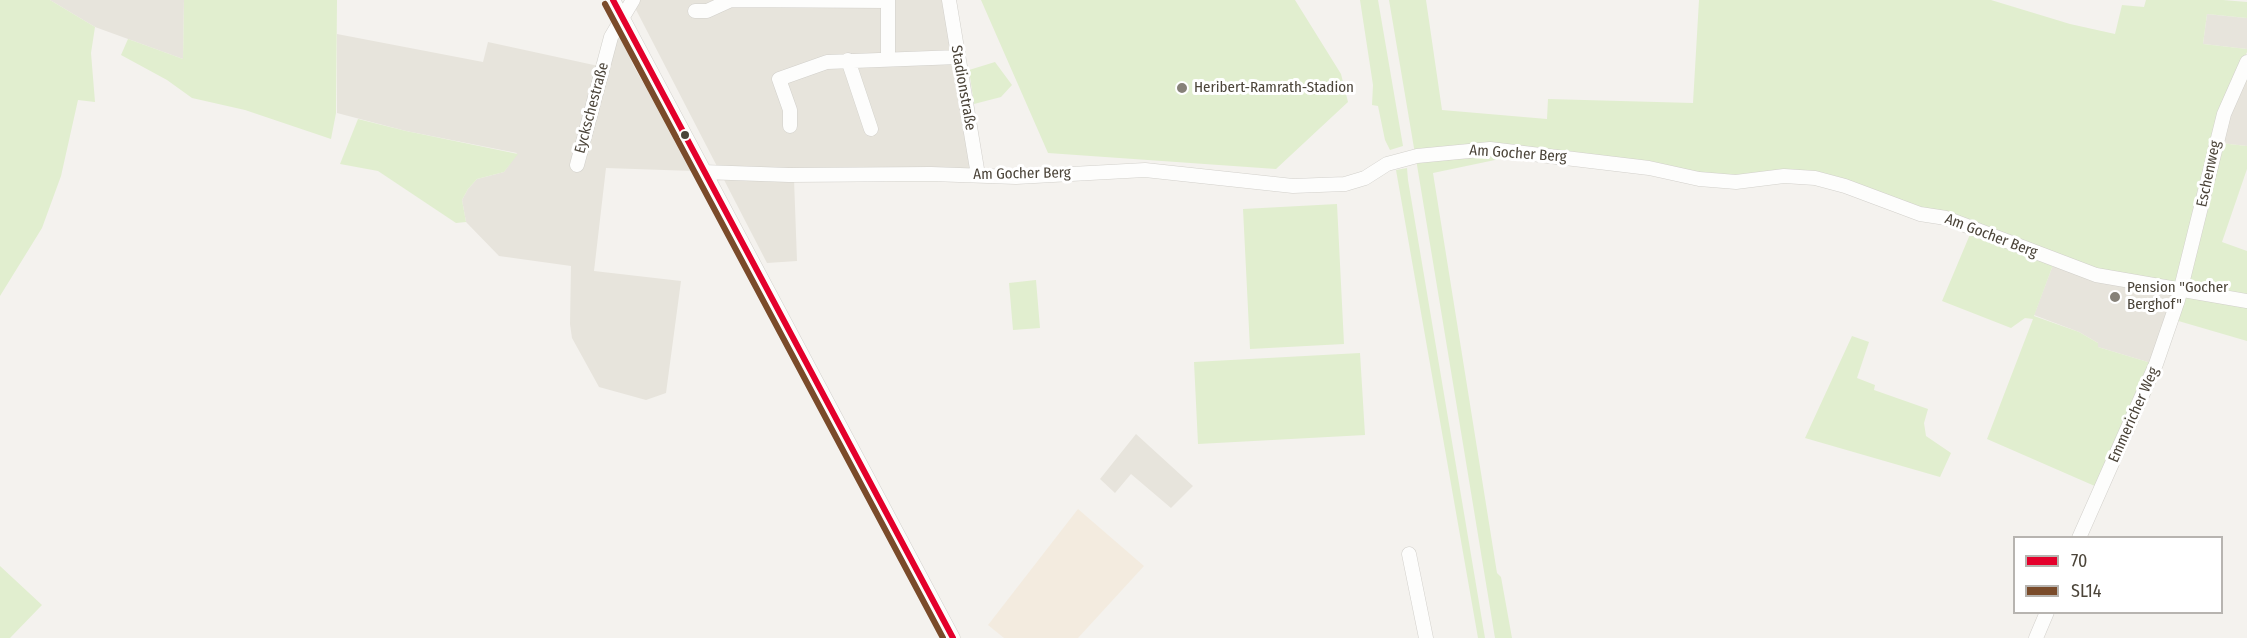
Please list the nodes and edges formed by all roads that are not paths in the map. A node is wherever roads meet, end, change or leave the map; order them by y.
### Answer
1 (613, 0) edge
2 (633, 0) edge
3 (949, 0) edge
4 (729, 1) edge
5 (695, 11) dead end
6 (622, 18) junction
7 (958, 57) junction
8 (888, 58) junction
9 (848, 60) junction
10 (2247, 62) edge
11 (790, 126) dead end
12 (871, 129) dead end
13 (577, 165) dead end
14 (703, 172) junction
15 (978, 176) junction
16 (2180, 290) junction
17 (2247, 301) edge
18 (2079, 536) edge
19 (1409, 554) dead end
20 (2046, 614) edge
21 (953, 638) edge
22 (1426, 638) edge
23 (2036, 638) edge

1 - 6 street
2 - 6 street, Eyckschestraße
3 - 7 street, Stadionstraße
4 - 5 street
4 - 8 street
6 - 13 street, Eyckschestraße
6 - 14 street
7 - 8 street
7 - 15 street, Stadionstraße
8 - 9 street
9 - 11 street
9 - 12 street
10 - 16 street, Eschenweg
14 - 15 street, Am Gocher Berg
14 - 21 street
15 - 16 street, Am Gocher Berg
16 - 17 street, Am Gocher Berg
16 - 18 street, Emmericher Weg
19 - 22 street
20 - 23 street

